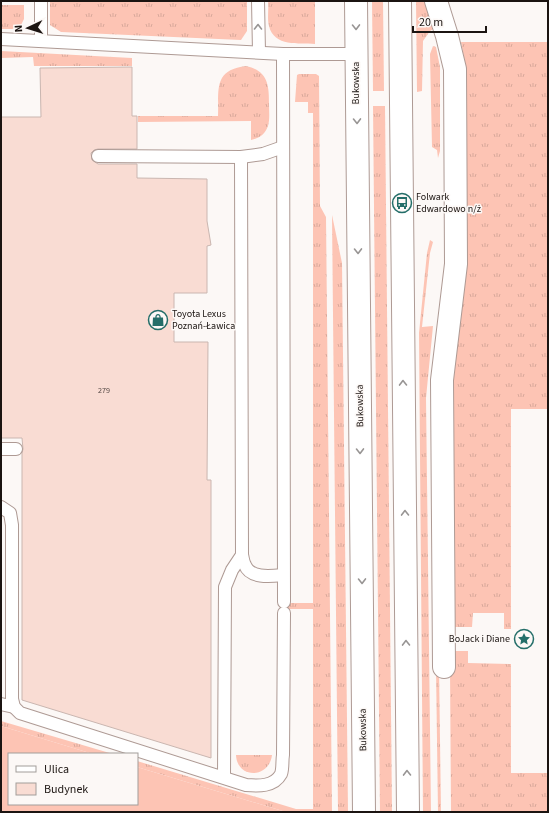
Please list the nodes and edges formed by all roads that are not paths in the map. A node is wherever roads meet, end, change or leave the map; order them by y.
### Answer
1 (41, 1) edge
2 (258, 1) edge
3 (356, 1) edge
4 (400, 1) edge
5 (436, 1) edge
6 (1, 39) edge
7 (41, 41) junction
8 (259, 52) junction
9 (283, 54) junction
10 (356, 54) junction
11 (283, 147) junction
12 (98, 156) dead end
13 (242, 157) junction
14 (16, 449) dead end
15 (1, 450) edge
16 (1, 507) edge
17 (242, 555) junction
18 (283, 575) junction
19 (444, 667) dead end
20 (1, 704) edge
21 (14, 707) junction
22 (224, 777) junction
23 (364, 812) edge
24 (408, 812) edge

1 - 7 lane
8 -> 2 lane
3 -> 10 main road, Bukowska
24 -> 4 main road
5 - 19 main road
6 - 7 lane
7 - 8 lane
8 - 9 lane
9 - 10 lane
9 - 11 lane
10 -> 23 main road, Bukowska
11 - 13 lane
11 - 18 lane
12 - 13 lane
13 - 17 lane
14 - 15 lane
16 - 21 lane
17 - 18 lane
17 - 22 lane
18 - 22 lane
20 - 21 lane
21 - 22 lane

